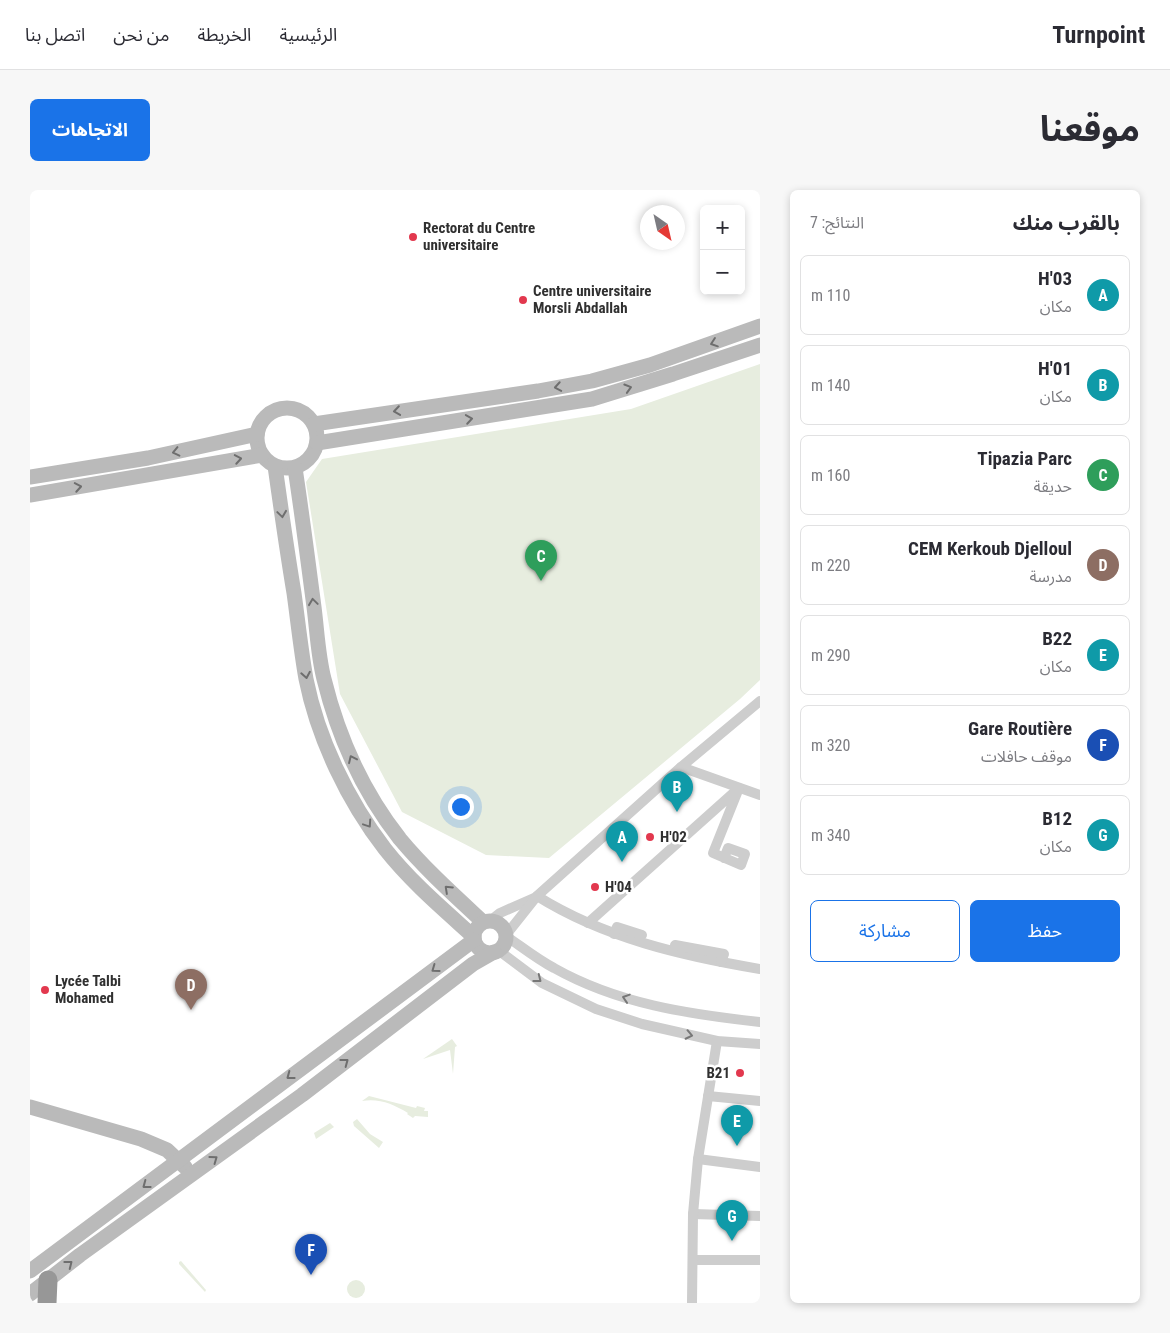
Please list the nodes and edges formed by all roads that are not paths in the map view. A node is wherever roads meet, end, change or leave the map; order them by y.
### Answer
1 (760, 326) edge
2 (760, 345) edge
3 (314, 424) junction
4 (257, 434) junction
5 (317, 443) junction
6 (262, 455) junction
7 (275, 466) junction
8 (295, 468) junction
9 (30, 477) edge
10 (30, 495) edge
11 (760, 702) edge
12 (681, 767) junction
13 (739, 788) junction
14 (760, 795) edge
15 (760, 799) edge
16 (760, 803) edge
17 (724, 858) dead end
18 (537, 896) junction
19 (486, 921) junction
20 (588, 923) junction
21 (506, 936) junction
22 (474, 938) junction
23 (496, 951) junction
24 (760, 969) edge
25 (760, 1022) edge
26 (717, 1040) junction
27 (760, 1044) edge
28 (708, 1096) junction
29 (760, 1101) edge
30 (30, 1107) edge
31 (698, 1159) junction
32 (179, 1160) junction
33 (760, 1167) edge
34 (192, 1175) junction
35 (694, 1214) junction
36 (760, 1216) edge
37 (693, 1260) junction
38 (760, 1260) edge
39 (30, 1271) edge
40 (48, 1280) junction
41 (30, 1294) edge
42 (47, 1303) edge
43 (692, 1303) edge

1 -> 3 street
5 -> 2 street
3 - 4 street
3 - 5 street
4 - 6 street
4 -> 9 street
5 - 8 street
6 - 7 street
10 -> 6 street
7 - 8 street
7 -> 22 street
19 -> 8 street
11 - 12 street
12 - 13 street
12 - 18 street
13 - 14 street
13 - 17 street
13 - 20 street
15 - 16 street
18 - 19 street
18 - 20 street
18 - 21 street
19 - 21 street
19 - 22 street
20 - 24 street
21 - 23 street
25 -> 21 street
22 - 23 street
22 -> 32 street
23 -> 26 street
34 -> 23 street
26 - 27 street
26 - 28 street
28 - 29 street
28 - 31 street
30 - 32 street
31 - 33 street
31 - 35 street
32 - 34 street
32 -> 39 street
40 -> 34 street
35 - 36 street
35 - 37 street
37 - 38 street
37 - 43 street
40 - 41 street
40 - 42 highway

